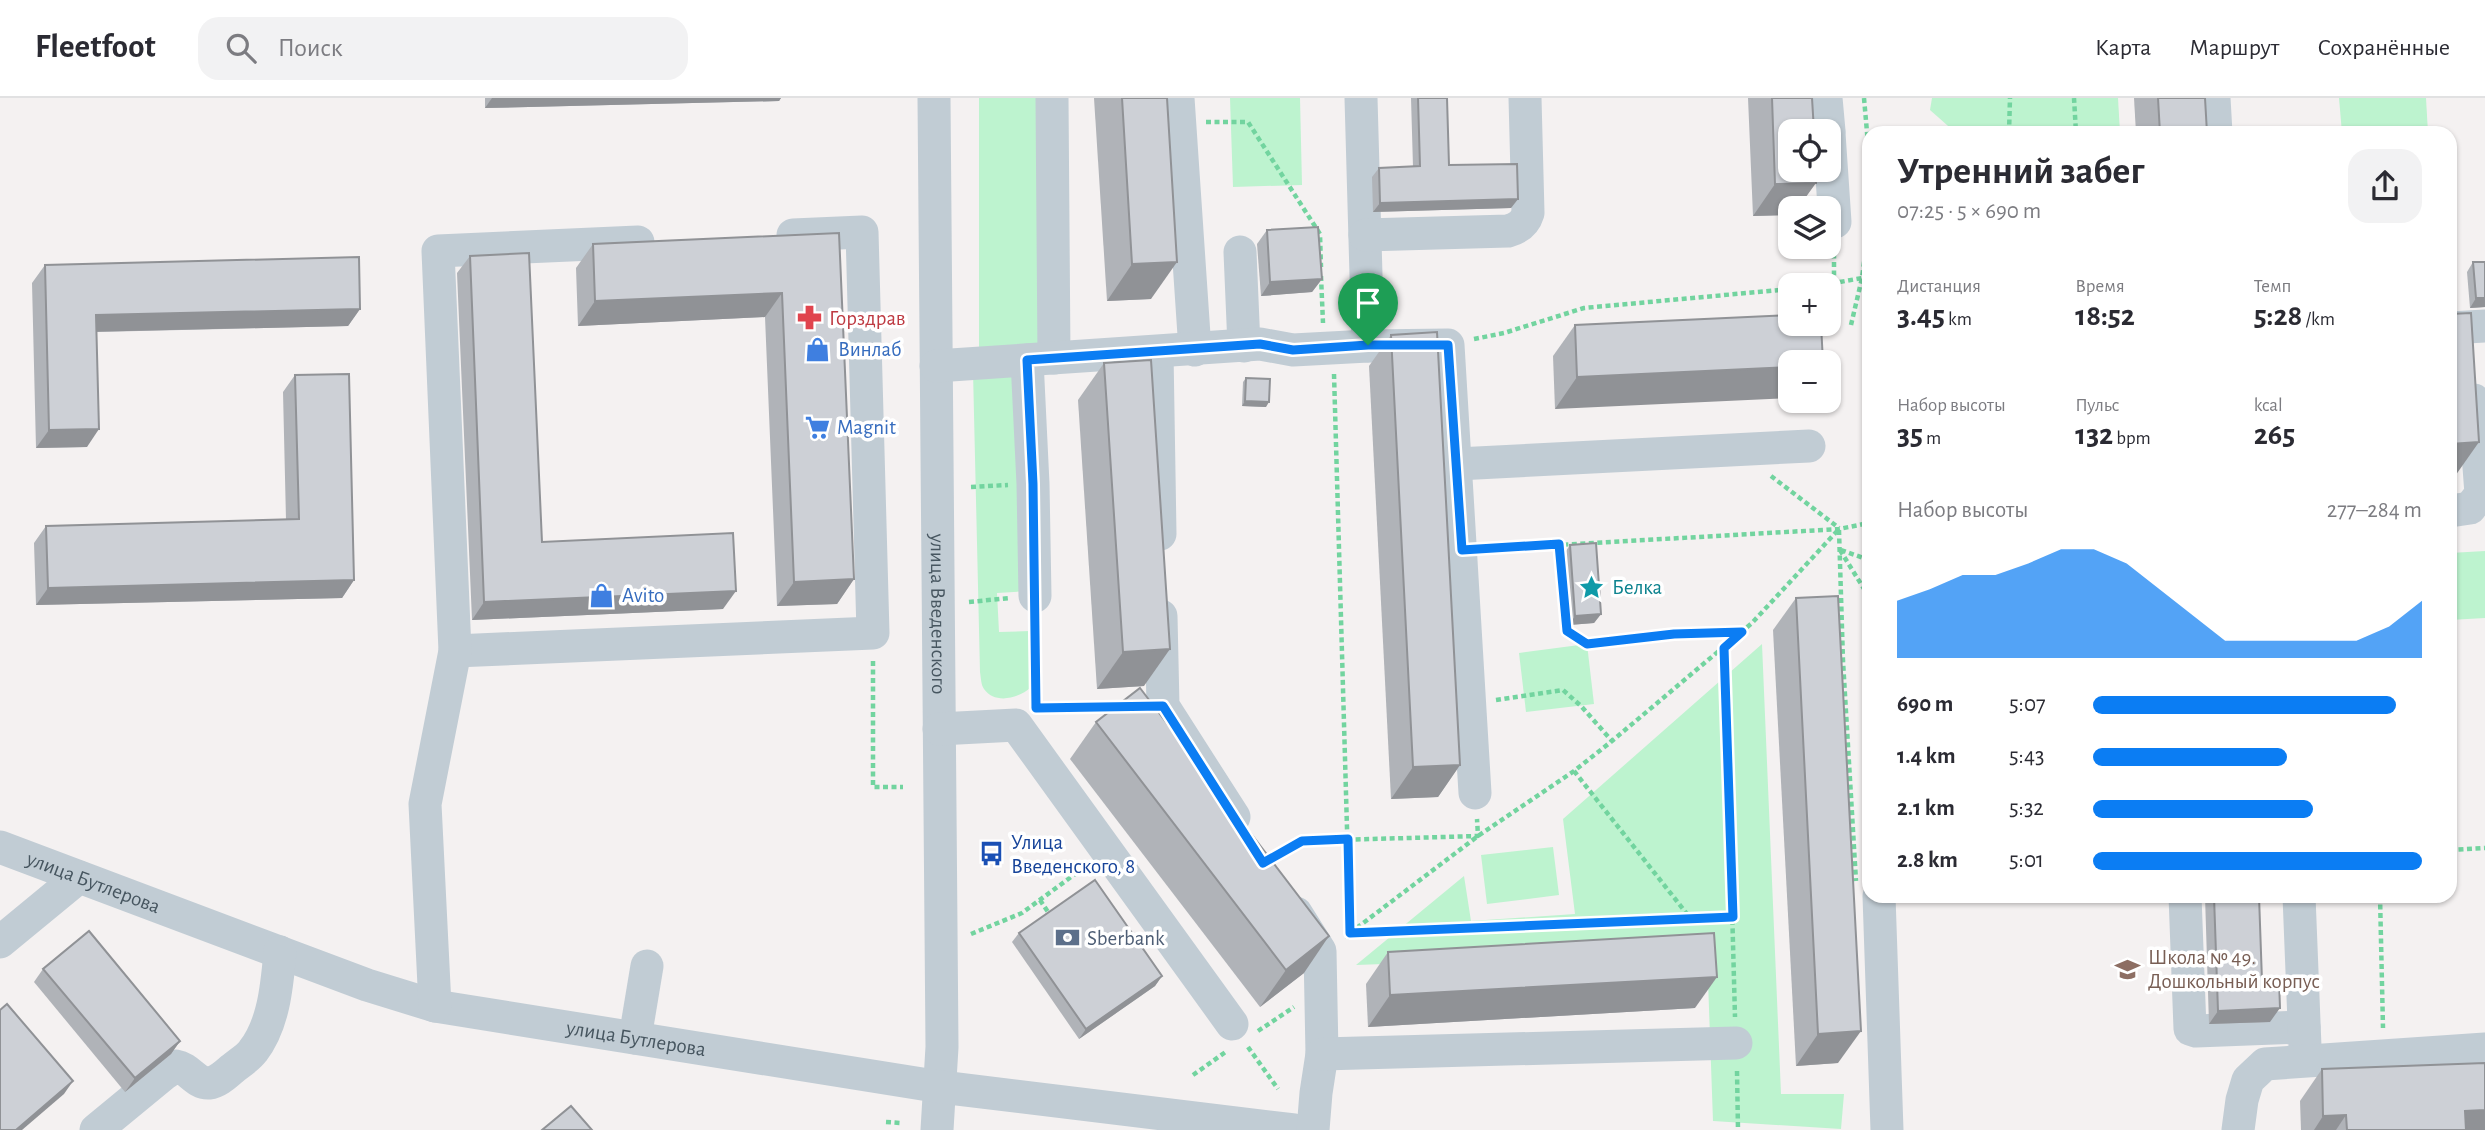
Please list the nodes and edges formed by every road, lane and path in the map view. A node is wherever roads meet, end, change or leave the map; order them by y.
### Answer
1 (934, 98) edge
2 (1052, 98) edge
3 (1361, 98) edge
4 (1525, 98) edge
5 (1826, 98) edge
6 (1864, 98) edge
7 (2010, 98) edge
8 (2074, 98) edge
9 (2214, 98) edge
10 (1179, 110) edge
11 (1828, 119) edge
12 (1866, 126) edge
13 (2009, 126) edge
14 (2076, 126) edge
15 (2216, 126) edge
16 (1365, 235) junction
17 (766, 236) edge
18 (670, 240) edge
19 (1240, 252) dead end
20 (1862, 278) joint
21 (1841, 282) edge
22 (1778, 290) edge
23 (1851, 325) dead end
24 (2469, 341) edge
25 (1368, 345) junction
26 (1448, 345) junction
27 (1244, 346) junction
28 (1329, 348) junction
29 (1195, 350) junction
30 (1157, 352) junction
31 (1041, 359) junction
32 (936, 366) junction
33 (1809, 446) dead end
34 (1457, 464) junction
35 (1791, 492) dead end
36 (2457, 510) edge
37 (1862, 524) edge
38 (1839, 529) junction
39 (1559, 544) junction
40 (1462, 550) junction
41 (1840, 550) junction
42 (1862, 558) edge
43 (1862, 586) edge
44 (1035, 596) junction
45 (969, 602) dead end
46 (1742, 632) junction
47 (873, 633) junction
48 (1724, 648) junction
49 (455, 651) junction
50 (1843, 661) junction
51 (1830, 663) edge
52 (1471, 704) junction
53 (1163, 706) junction
54 (939, 729) junction
55 (1849, 732) junction
56 (1835, 733) edge
57 (1612, 741) junction
58 (1574, 771) junction
59 (903, 787) dead end
60 (1475, 793) dead end
61 (1853, 826) junction
62 (1840, 827) edge
63 (1478, 836) junction
64 (1348, 839) junction
65 (0, 847) edge
66 (2485, 848) edge
67 (1106, 850) junction
68 (2457, 850) edge
69 (1862, 866) edge
70 (1270, 874) junction
71 (79, 877) junction
72 (1040, 900) junction
73 (1868, 903) edge
74 (2185, 903) edge
75 (2300, 903) edge
76 (2380, 903) edge
77 (1051, 915) edge
78 (1733, 917) junction
79 (1691, 919) junction
80 (1350, 933) junction
81 (971, 934) dead end
82 (0, 942) edge
83 (280, 952) junction
84 (647, 966) dead end
85 (435, 1006) junction
86 (2383, 1014) dead end
87 (1232, 1024) joint
88 (2304, 1027) junction
89 (635, 1038) junction
90 (1736, 1043) junction
91 (2473, 1049) edge
92 (1322, 1055) junction
93 (2305, 1061) junction
94 (2462, 1083) edge
95 (941, 1087) junction
96 (1278, 1089) dead end
97 (886, 1122) dead end
98 (901, 1123) dead end
99 (96, 1130) edge
100 (937, 1130) edge
101 (1294, 1130) edge
102 (1313, 1130) edge
103 (1738, 1130) edge
104 (1886, 1130) edge
105 (2238, 1130) edge

1 - 32 street, улица Введенского
2 - 31 street
3 - 16 street
4 - 16 street
5 - 11 street
6 - 12 path
7 - 13 path
8 - 14 path
9 - 15 street
10 - 28 path
10 - 29 street
16 - 25 street
17 - 47 street
18 - 49 street
19 - 27 street
20 - 21 path
20 - 23 path
22 - 26 path
24 - 36 street
25 - 26 street
25 - 28 street
26 - 34 street
27 - 28 street
27 - 29 street
28 - 64 path
29 - 30 street
30 - 31 street
30 - 53 street
31 - 32 street
31 - 44 street
32 - 54 street, улица Введенского
33 - 34 street
34 - 40 street
35 - 38 path
37 - 38 path
38 - 39 path
38 - 41 path
38 - 46 path
39 - 40 path
39 - 46 path
40 - 52 street
41 - 42 path
41 - 43 path
41 - 50 path
44 - 45 path
44 - 53 path
46 - 48 path
47 - 49 street
47 - 59 path
48 - 57 path
48 - 78 path
49 - 85 street
50 - 51 path
50 - 55 path
52 - 57 path
52 - 60 street
53 - 70 street
54 - 67 street
54 - 95 street, улица Введенского
55 - 56 path
55 - 61 path
57 - 58 path
58 - 63 path
58 - 79 path
61 - 62 path
61 - 69 path
63 - 64 path
63 - 80 path
64 - 70 path
64 - 80 path
65 - 71 street, улица Бутлерова
66 - 68 path
67 - 72 path
67 - 87 street
70 - 92 street
71 - 82 street
71 - 83 street, улица Бутлерова
72 - 77 path
72 - 81 path
73 - 104 street
74 - 88 street
75 - 88 street
76 - 86 path
78 - 79 path
78 - 90 path
79 - 80 path
83 - 85 street, улица Бутлерова
83 - 99 street
84 - 89 street
85 - 89 street, улица Бутлерова
87 - 96 path
88 - 93 street
89 - 95 street, улица Бутлерова
90 - 92 street
90 - 103 path
91 - 93 street
91 - 94 street
92 - 102 street
93 - 105 street
95 - 100 street, улица Введенского
95 - 101 street, улица Бутлерова
97 - 98 path

